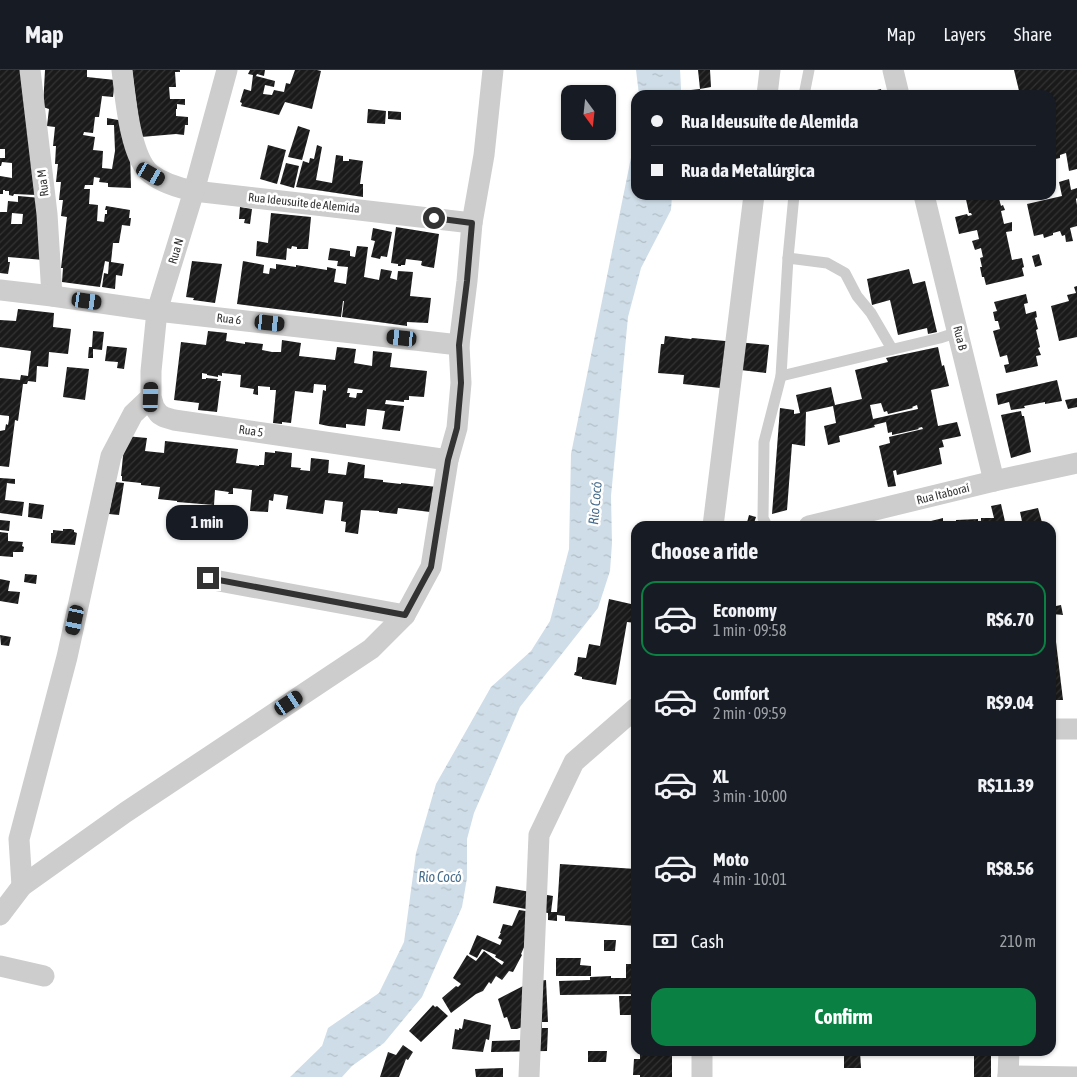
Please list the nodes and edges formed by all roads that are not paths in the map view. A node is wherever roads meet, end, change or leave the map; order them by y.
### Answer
1 (30, 70) edge
2 (122, 70) edge
3 (228, 70) edge
4 (493, 70) edge
5 (770, 70) edge
6 (809, 70) edge
7 (893, 70) edge
8 (768, 90) edge
9 (805, 90) edge
10 (899, 90) edge
11 (194, 191) junction
12 (753, 200) edge
13 (794, 200) edge
14 (925, 200) edge
15 (472, 223) junction
16 (788, 258) junction
17 (0, 290) edge
18 (52, 296) junction
19 (157, 311) junction
20 (958, 332) junction
21 (459, 345) junction
22 (892, 349) junction
23 (781, 376) junction
24 (151, 397) junction
25 (448, 460) junction
26 (1077, 463) edge
27 (994, 482) junction
28 (714, 521) edge
29 (764, 521) edge
30 (830, 521) edge
31 (208, 578) dead end
32 (405, 615) junction
33 (631, 712) edge
34 (1056, 728) edge
35 (1077, 729) edge
36 (22, 886) junction
37 (0, 915) edge
38 (0, 966) edge
39 (44, 976) dead end
40 (702, 1056) edge
41 (1009, 1056) edge
42 (528, 1077) edge
43 (702, 1077) edge
44 (1008, 1077) edge
45 (1077, 1077) edge

1 - 18 street, Rua M
2 - 11 street, Rua Ideusuite de Alemida
3 - 11 street, Rua N
4 - 15 street
5 - 8 street
6 - 9 lane
7 - 10 street
11 - 15 street, Rua Ideusuite de Alemida
11 - 19 street, Rua N
12 - 28 street
13 - 16 lane
14 - 20 street, Rua B
15 - 21 street
16 - 22 lane
16 - 23 lane
17 - 18 street, Rua 6
18 - 19 street, Rua 6
19 - 21 street, Rua 6
19 - 24 street
20 - 22 lane
20 - 27 street, Rua B
21 - 25 street
22 - 23 lane
23 - 29 lane
24 - 25 street, Rua 5
24 - 36 street
25 - 32 street
26 - 27 street, Rua Itaboraí
27 - 30 street, Rua Itaboraí
31 - 32 street
32 - 36 street
33 - 42 street
34 - 35 street
36 - 37 street
38 - 39 street
40 - 43 street
41 - 44 street
44 - 45 street

